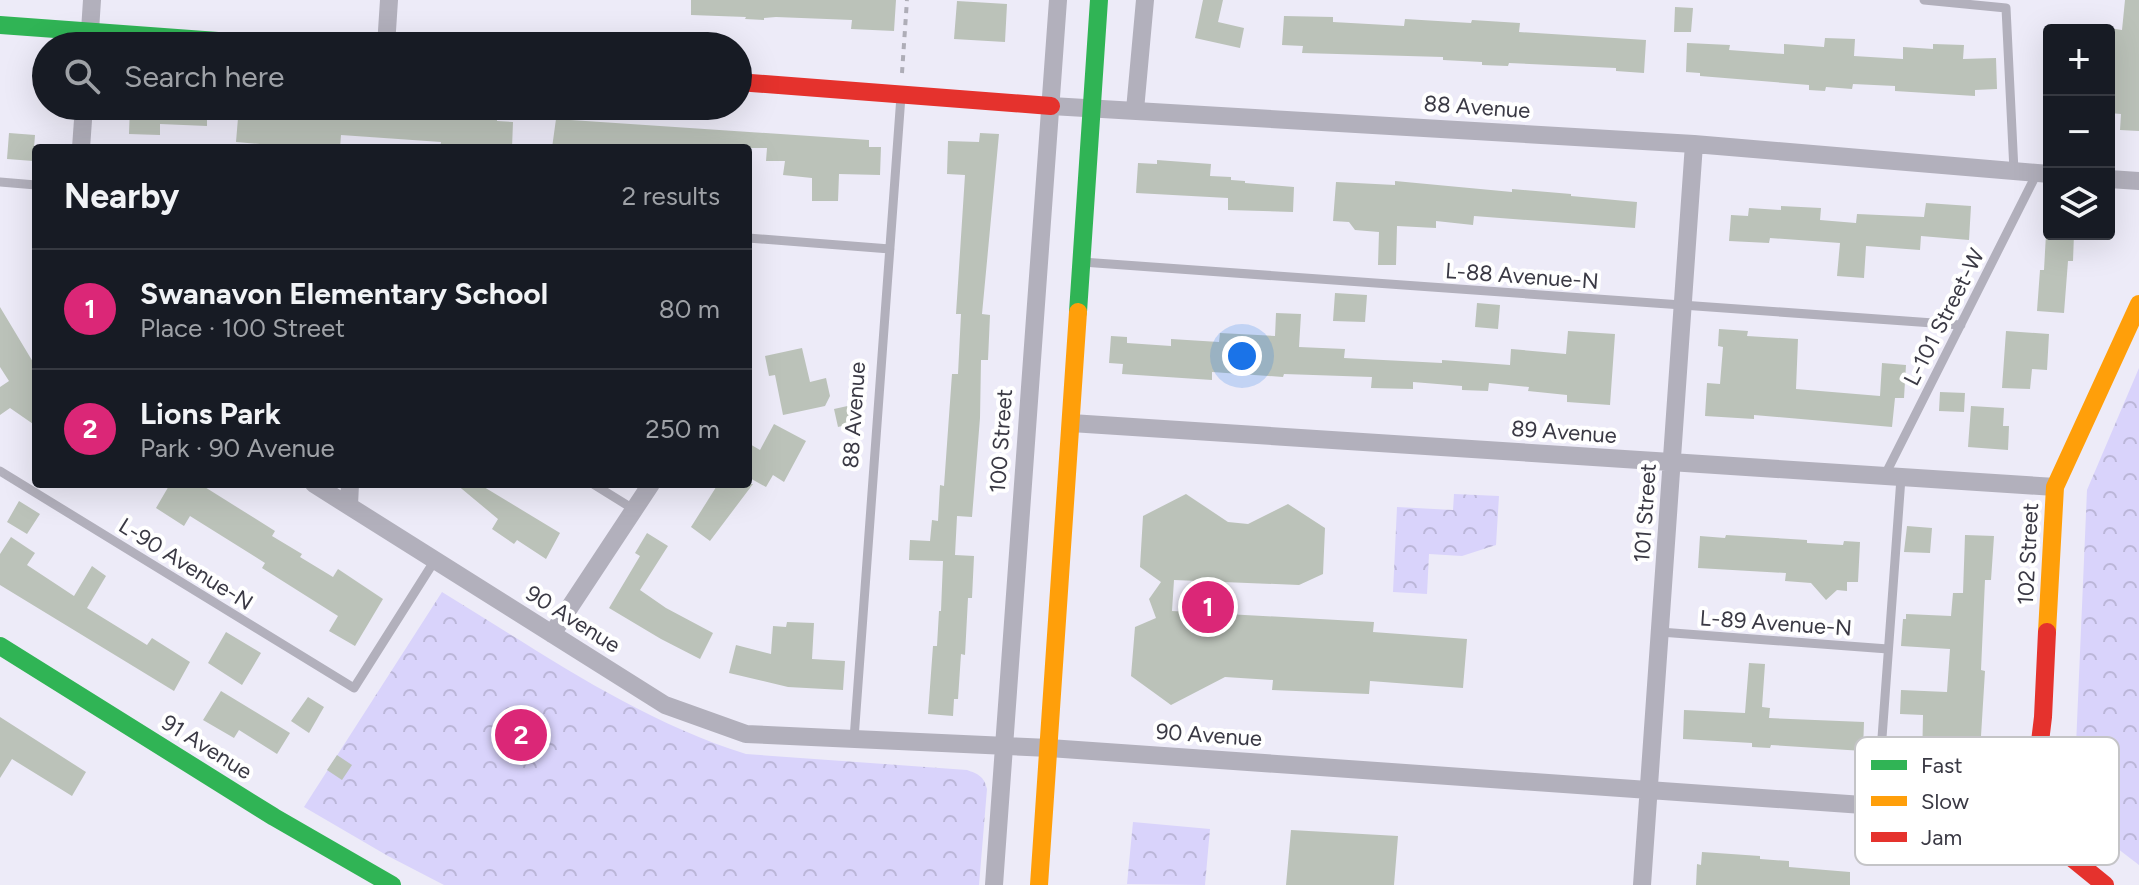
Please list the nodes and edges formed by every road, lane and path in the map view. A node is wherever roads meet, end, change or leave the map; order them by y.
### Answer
1 (92, 0) edge
2 (389, 0) edge
3 (907, 0) edge
4 (1058, 0) edge
5 (1099, 0) edge
6 (1145, 0) edge
7 (1924, 0) edge
8 (0, 25) edge
9 (48, 32) edge
10 (89, 32) edge
11 (387, 32) edge
12 (752, 83) edge
13 (901, 94) junction
14 (1051, 106) junction
15 (1092, 108) junction
16 (1135, 110) junction
17 (83, 120) edge
18 (81, 144) edge
19 (1694, 144) junction
20 (2014, 171) junction
21 (2043, 174) edge
22 (2115, 179) edge
23 (2139, 181) edge
24 (0, 182) edge
25 (32, 185) edge
26 (752, 238) edge
27 (890, 249) junction
28 (1081, 262) junction
29 (2139, 304) edge
30 (1683, 306) junction
31 (1961, 325) junction
32 (1071, 423) junction
33 (1673, 463) junction
34 (0, 471) edge
35 (1892, 478) junction
36 (2055, 487) junction
37 (321, 488) edge
38 (350, 488) edge
39 (599, 488) edge
40 (649, 488) edge
41 (349, 505) junction
42 (635, 510) junction
43 (435, 560) junction
44 (1660, 632) junction
45 (552, 634) junction
46 (0, 646) edge
47 (1888, 649) junction
48 (1882, 737) edge
49 (2041, 737) edge
50 (854, 739) junction
51 (1003, 746) junction
52 (1049, 748) junction
53 (1649, 791) junction
54 (1855, 805) edge
55 (2080, 865) edge
56 (389, 884) edge
57 (994, 885) edge
58 (1039, 885) edge
59 (1642, 885) edge
60 (2105, 885) edge

1 - 10 street
2 - 11 street
3 - 13 path
4 - 14 street, 100 Street
5 - 15 street
6 - 16 street
7 - 20 lane
8 - 9 street
12 - 13 street, 88 Avenue
13 - 14 street, 88 Avenue
13 - 27 lane, 88 Avenue
14 - 15 street, 88 Avenue
14 - 51 street, 100 Street
15 - 16 street, 88 Avenue
15 - 28 street
16 - 19 street, 88 Avenue
17 - 18 street
19 - 20 street, 88 Avenue
19 - 30 street, 101 Street
20 - 21 street, 88 Avenue
21 - 31 lane, L-101 Street-W
22 - 23 street
24 - 25 lane
26 - 27 lane
27 - 50 lane, 88 Avenue
28 - 30 lane, L-88 Avenue-N
28 - 32 street
29 - 36 street, 102 Street
30 - 31 lane, L-88 Avenue-N
30 - 33 street, 101 Street
31 - 35 lane, L-101 Street-W
32 - 33 street, 89 Avenue
32 - 52 street
33 - 35 street, 89 Avenue
33 - 44 street, 101 Street
34 - 43 lane, L-90 Avenue-N
35 - 36 street, 89 Avenue
35 - 47 lane, L-101 Street-W
36 - 49 street, 102 Street
37 - 41 street, 90 Avenue
38 - 41 street
39 - 42 lane
40 - 42 street
41 - 43 street, 90 Avenue
42 - 45 street
43 - 45 street, 90 Avenue
44 - 47 lane, L-89 Avenue-N
44 - 53 street, 101 Street
45 - 50 street, 90 Avenue
46 - 56 street, 91 Avenue
47 - 48 lane, L-101 Street-W
50 - 51 street, 90 Avenue
51 - 52 street, 90 Avenue
51 - 57 street, 100 Street
52 - 53 street, 90 Avenue
52 - 58 street
53 - 54 street, 90 Avenue
53 - 59 street, 101 Street
55 - 60 street

